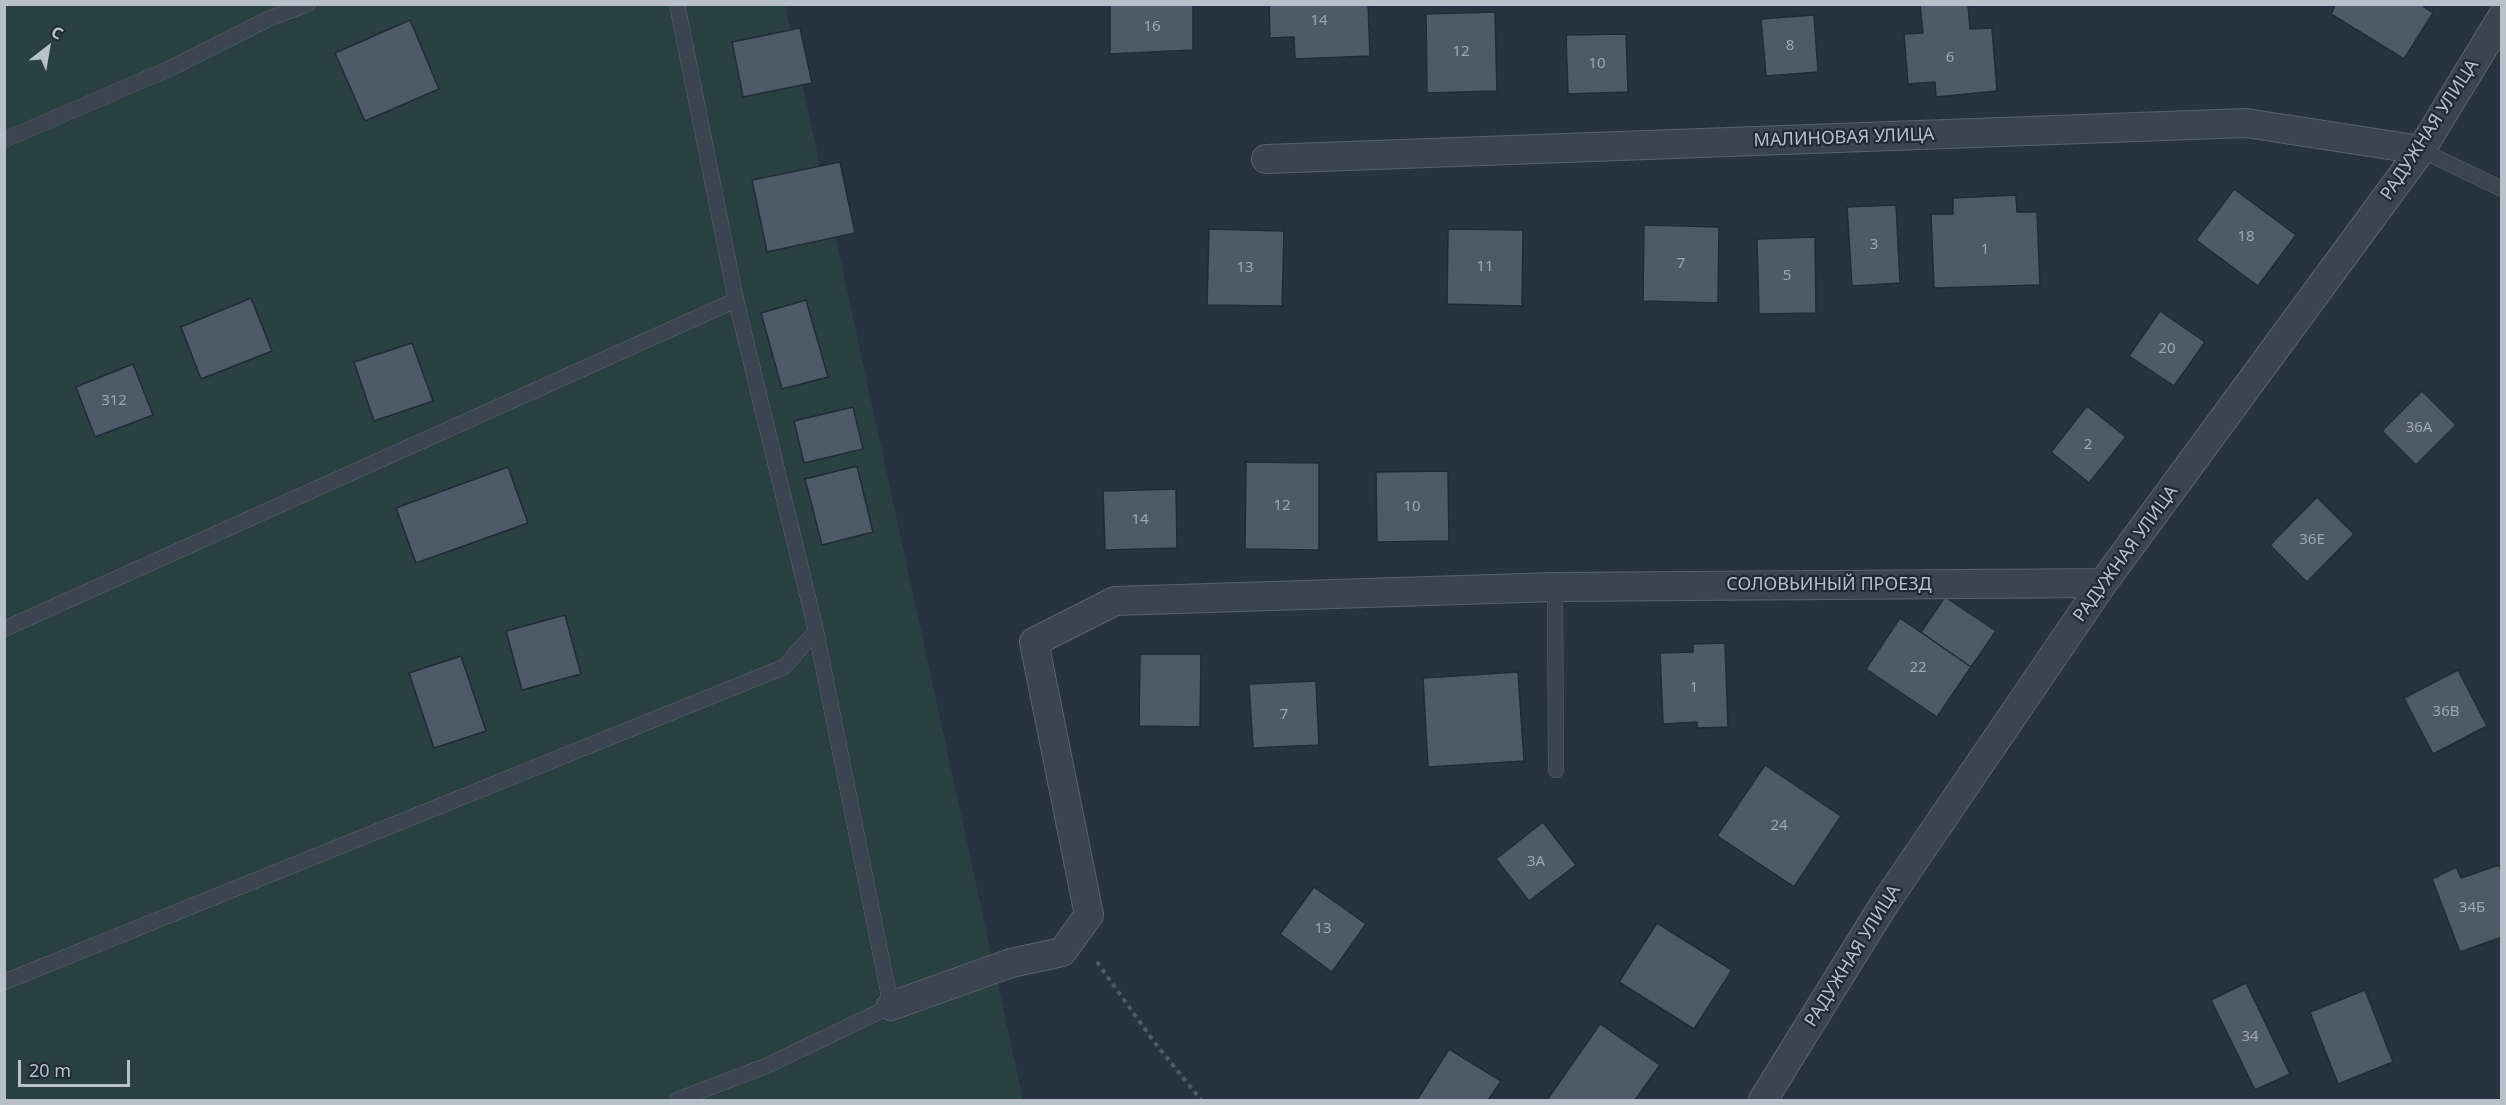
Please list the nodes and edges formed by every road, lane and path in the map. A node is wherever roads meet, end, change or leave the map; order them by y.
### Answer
1 (308, 4) edge
2 (676, 4) edge
3 (2502, 17) edge
4 (4, 140) edge
5 (2421, 150) junction
6 (1266, 159) dead end
7 (2502, 189) edge
8 (736, 300) junction
9 (2103, 583) junction
10 (1555, 587) junction
11 (4, 630) edge
12 (816, 631) junction
13 (1556, 770) dead end
14 (1089, 915) junction
15 (4, 982) edge
16 (891, 1006) junction
17 (676, 1101) edge
18 (1201, 1101) edge
19 (1763, 1101) edge

1 - 4 lane
2 - 8 lane
3 - 5 street, РАДУЖНАЯ УЛИЦА
5 - 6 street, МАЛИНОВАЯ УЛИЦА
5 - 7 lane
5 - 9 street, РАДУЖНАЯ УЛИЦА
8 - 11 lane
8 - 12 lane
9 - 10 street, СОЛОВЬИНЫЙ ПРОЕЗД
9 - 19 street, РАДУЖНАЯ УЛИЦА
10 - 13 lane
10 - 14 street, СОЛОВЬИНЫЙ ПРОЕЗД
12 - 15 lane
12 - 16 lane
14 - 16 street
14 - 18 path
16 - 17 lane

